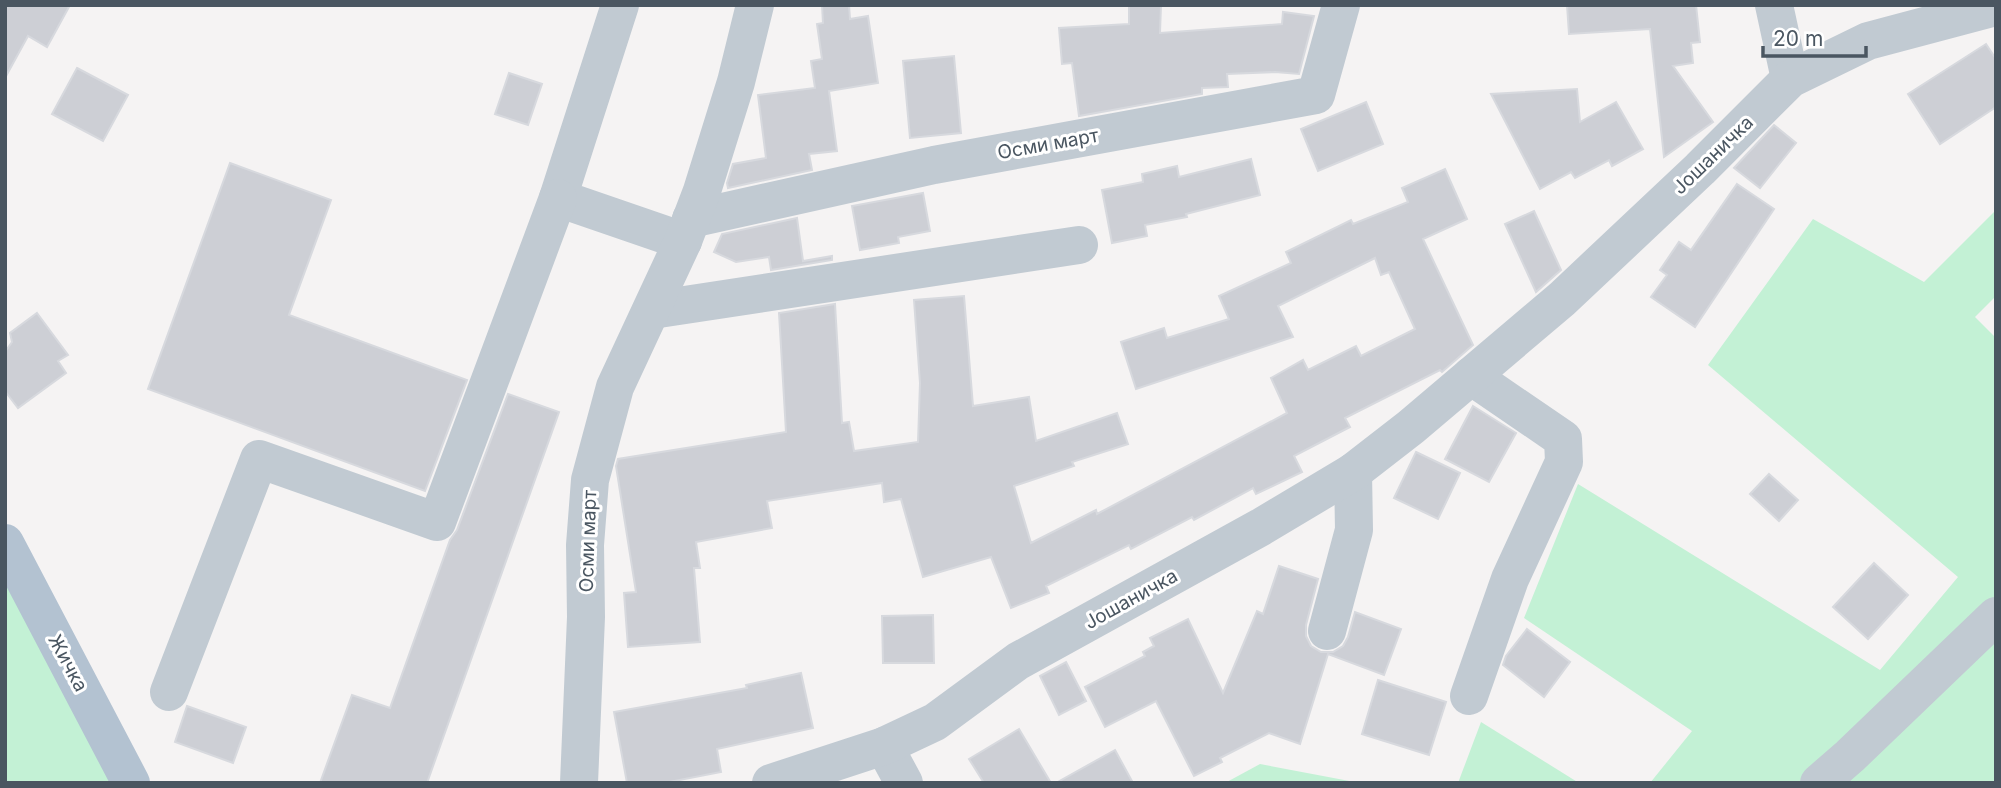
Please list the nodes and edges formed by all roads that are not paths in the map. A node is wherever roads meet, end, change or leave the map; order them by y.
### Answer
1 (620, 5) edge
2 (754, 5) edge
3 (1342, 5) edge
4 (1774, 5) edge
5 (1996, 7) edge
6 (1790, 79) junction
7 (558, 198) junction
8 (687, 230) junction
9 (1079, 245) dead end
10 (652, 310) junction
11 (1471, 376) junction
12 (1353, 472) junction
13 (5, 543) edge
14 (1996, 615) edge
15 (1327, 631) dead end
16 (169, 692) dead end
17 (1469, 695) dead end
18 (884, 746) junction
19 (131, 783) edge
20 (579, 783) edge
21 (771, 783) edge
22 (904, 783) edge
23 (1819, 783) edge

1 - 7 street
2 - 8 street, Осми март
3 - 8 street, Осми март
4 - 6 street
5 - 6 street, Јошаничка
6 - 11 street, Јошаничка
7 - 8 street
7 - 16 street
8 - 10 street, Осми март
9 - 10 street
10 - 20 street, Осми март
11 - 12 street, Јошаничка
11 - 17 street
12 - 15 street
12 - 18 street, Јошаничка
13 - 19 main road, Жичка
14 - 23 street
18 - 21 street, Јошаничка
18 - 22 street

